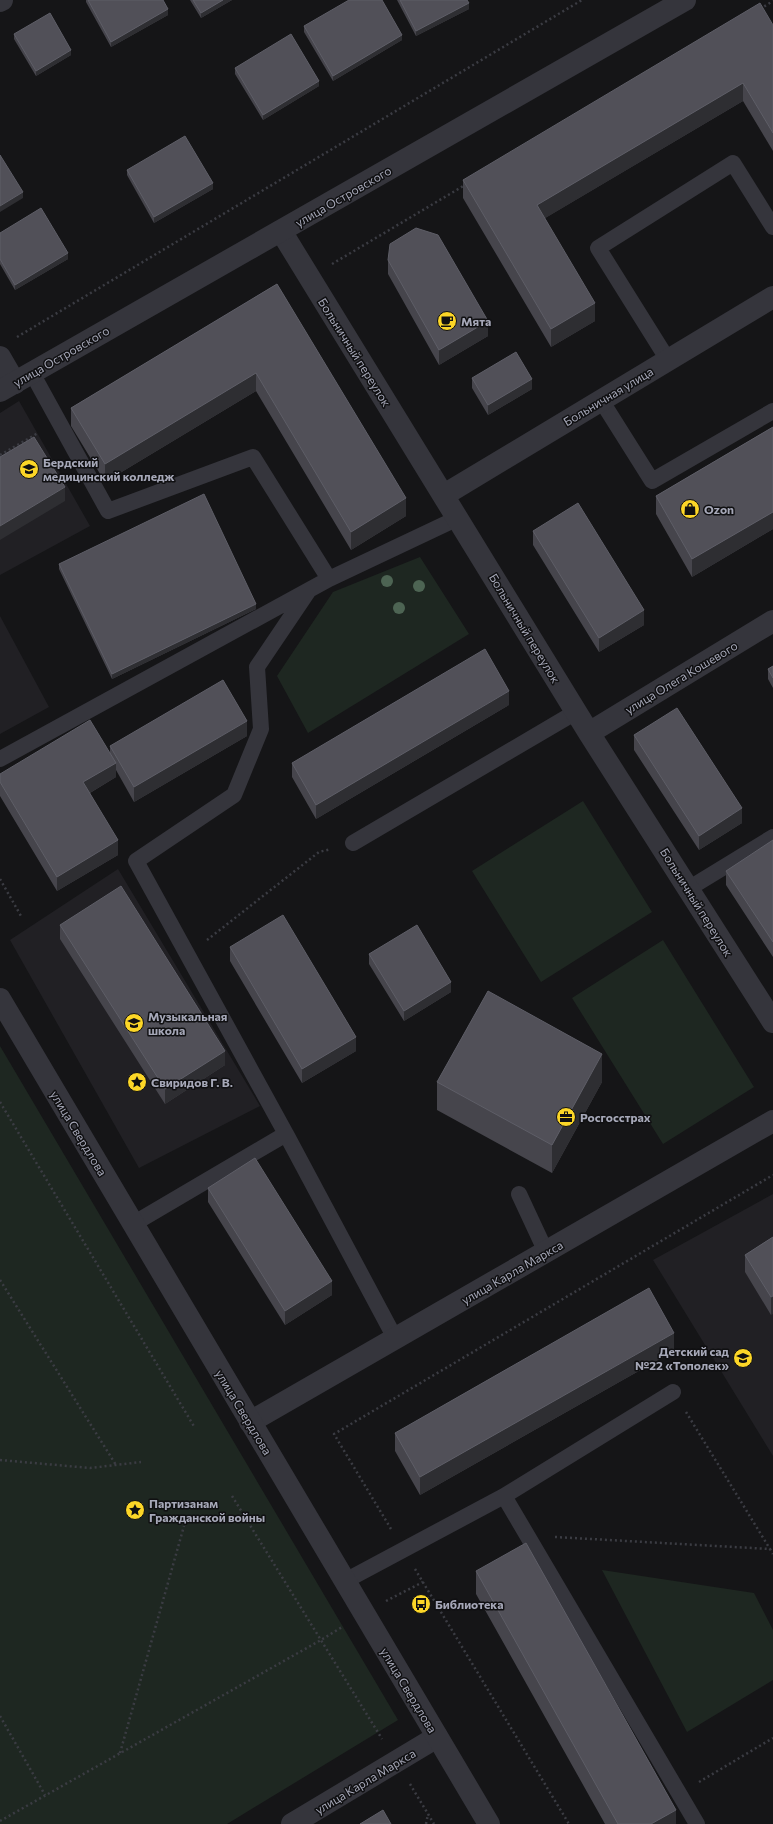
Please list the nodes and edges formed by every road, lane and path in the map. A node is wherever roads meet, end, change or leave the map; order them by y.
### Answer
1 (582, 0) edge
2 (685, 0) edge
3 (773, 1) edge
4 (759, 9) edge
5 (466, 184) edge
6 (773, 227) edge
7 (280, 231) junction
8 (309, 277) junction
9 (773, 297) edge
10 (14, 339) dead end
11 (0, 357) edge
12 (668, 360) junction
13 (16, 382) edge
14 (601, 400) junction
15 (773, 411) edge
16 (57, 422) junction
17 (0, 455) edge
18 (444, 495) junction
19 (458, 518) junction
20 (329, 579) junction
21 (309, 590) junction
22 (773, 621) edge
23 (576, 712) junction
24 (589, 733) junction
25 (0, 759) edge
26 (773, 837) edge
27 (353, 843) joint
28 (0, 879) edge
29 (688, 889) junction
30 (21, 916) dead end
31 (188, 955) junction
32 (0, 1000) edge
33 (773, 1022) edge
34 (0, 1102) edge
35 (773, 1121) edge
36 (286, 1134) junction
37 (773, 1175) edge
38 (518, 1194) dead end
39 (133, 1224) junction
40 (546, 1252) junction
41 (0, 1280) edge
42 (396, 1340) junction
43 (673, 1392) joint
44 (250, 1422) junction
45 (195, 1428) dead end
46 (0, 1460) edge
47 (141, 1462) dead end
48 (116, 1465) junction
49 (232, 1496) dead end
50 (504, 1496) junction
51 (184, 1526) dead end
52 (528, 1536) junction
53 (770, 1549) junction
54 (404, 1551) junction
55 (773, 1554) edge
56 (345, 1581) junction
57 (423, 1582) junction
58 (364, 1613) junction
59 (321, 1640) junction
60 (0, 1716) edge
61 (437, 1737) junction
62 (773, 1738) edge
63 (120, 1754) junction
64 (397, 1762) junction
65 (679, 1794) junction
66 (45, 1795) junction
67 (428, 1813) junction
68 (0, 1821) edge
69 (292, 1824) edge
70 (426, 1824) edge
71 (434, 1824) edge
72 (489, 1824) edge
73 (569, 1824) edge
74 (697, 1824) edge

1 - 10 path
2 - 7 street, улица Островского
3 - 4 path
5 - 8 path
6 - 12 lane
7 - 8 street, Больничный переулок
7 - 13 street, улица Островского
8 - 18 street, Больничный переулок
9 - 12 street, Больничная улица
11 - 13 street
12 - 14 street, Больничная улица
13 - 16 lane
14 - 15 lane
14 - 18 street, Больничная улица
16 - 17 path
16 - 20 lane
18 - 19 street, Больничный переулок
19 - 20 lane
19 - 23 street, Больничный переулок
20 - 21 lane
21 - 25 lane
21 - 31 lane
22 - 24 street, улица Олега Кошевого
23 - 24 street, Больничный переулок
23 - 27 lane
24 - 29 street, Больничный переулок
26 - 29 lane
27 - 31 path
28 - 30 path
29 - 33 street, Больничный переулок
31 - 36 lane
32 - 39 street, улица Свердлова
34 - 45 path
35 - 40 street, улица Карла Маркса
36 - 39 lane
36 - 42 lane
37 - 54 path
38 - 40 lane
39 - 44 street, улица Свердлова
40 - 42 street, улица Карла Маркса
41 - 48 path
42 - 44 street, улица Карла Маркса
43 - 50 lane
43 - 53 path
44 - 56 street, улица Свердлова
46 - 48 path
47 - 48 path
49 - 59 path
50 - 52 lane
50 - 54 lane
51 - 63 path
52 - 53 path
52 - 65 lane
53 - 55 path
54 - 56 lane
54 - 57 path
56 - 58 street, улица Свердлова
57 - 58 path
57 - 73 path
58 - 59 path
58 - 61 street, улица Свердлова
59 - 63 path
59 - 64 path
60 - 66 path
61 - 64 street, улица Карла Маркса
61 - 72 street, улица Свердлова
62 - 65 path
63 - 66 path
64 - 67 path
64 - 69 street, улица Карла Маркса
65 - 74 lane
66 - 68 path
67 - 70 path
67 - 71 path

